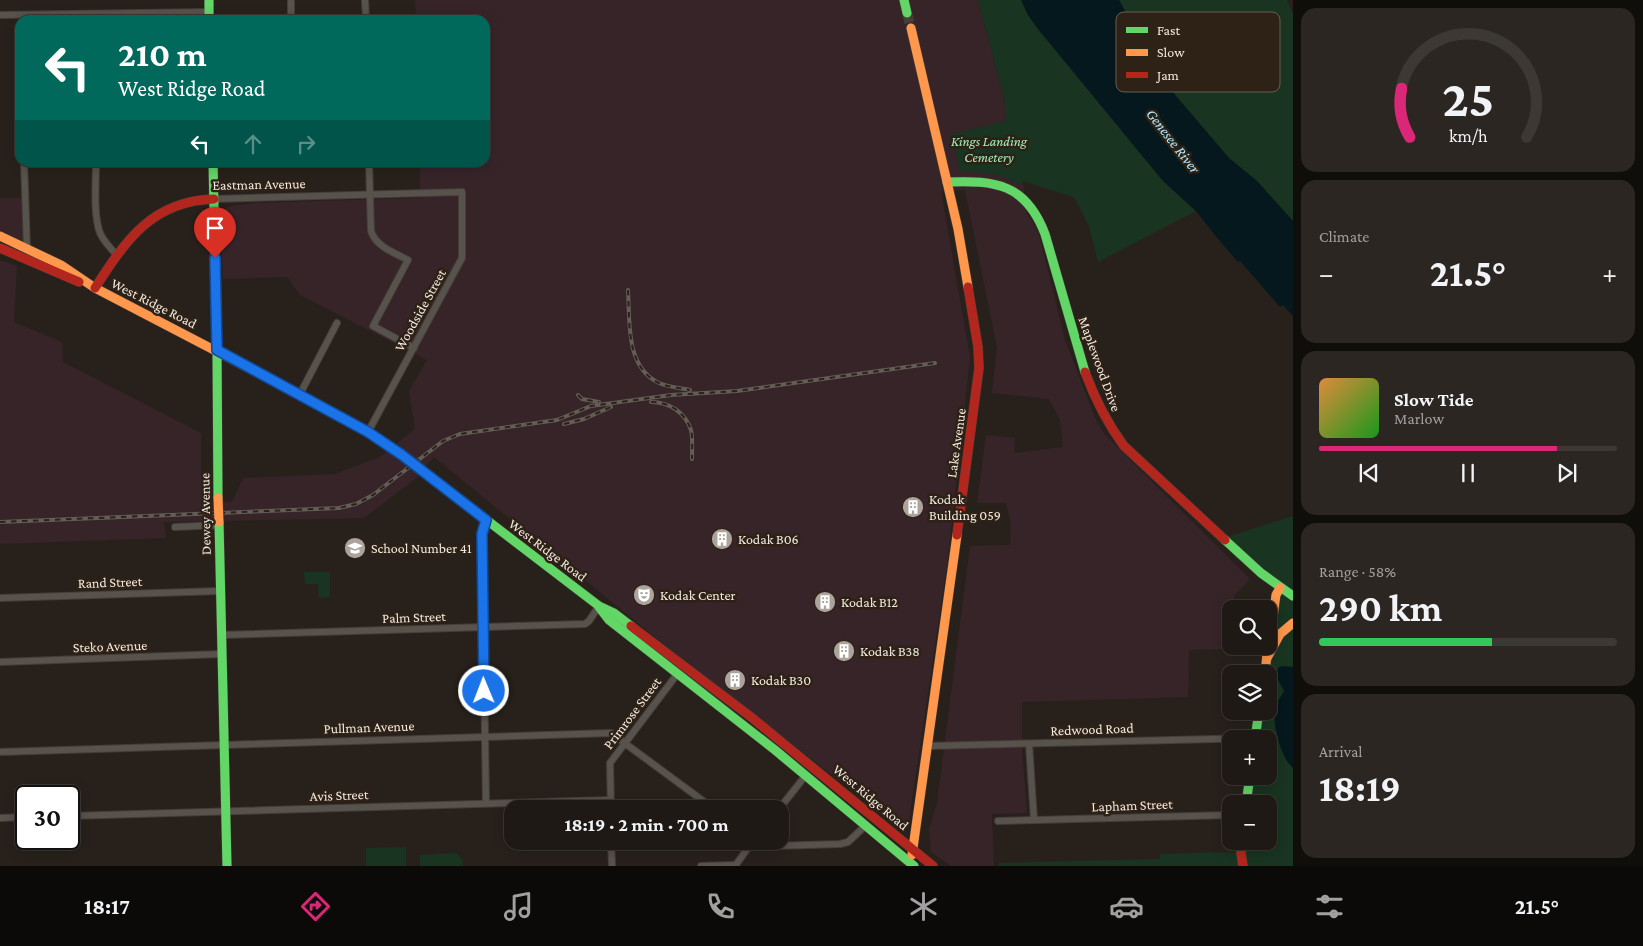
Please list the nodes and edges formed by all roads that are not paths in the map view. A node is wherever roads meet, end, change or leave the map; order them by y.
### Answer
1 (209, 0) edge
2 (290, 0) edge
3 (365, 0) edge
4 (904, 0) edge
5 (907, 13) tunnel mouth
6 (0, 15) edge
7 (209, 15) edge
8 (291, 15) edge
9 (366, 15) edge
10 (15, 16) edge
11 (911, 28) tunnel mouth
12 (24, 167) edge
13 (96, 167) edge
14 (213, 167) edge
15 (369, 167) edge
16 (947, 182) junction
17 (462, 192) joint
18 (370, 195) junction
19 (214, 199) junction
20 (0, 236) edge
21 (0, 248) edge
22 (27, 248) junction
23 (117, 255) junction
24 (95, 288) junction
25 (337, 323) dead end
26 (414, 348) junction
27 (217, 350) junction
28 (300, 394) junction
29 (368, 432) junction
30 (486, 520) junction
31 (219, 524) junction
32 (175, 527) dead end
33 (1280, 588) junction
34 (220, 590) junction
35 (1293, 596) edge
36 (0, 598) edge
37 (1275, 600) edge
38 (599, 606) junction
39 (1293, 623) edge
40 (482, 627) junction
41 (221, 635) junction
42 (222, 654) junction
43 (1267, 655) edge
44 (1267, 658) junction
45 (0, 662) edge
46 (1266, 665) edge
47 (680, 670) junction
48 (484, 736) junction
49 (1222, 739) edge
50 (224, 744) junction
51 (625, 744) junction
52 (1029, 744) junction
53 (928, 746) junction
54 (0, 752) edge
55 (813, 767) junction
56 (806, 776) junction
57 (610, 800) edge
58 (702, 800) edge
59 (786, 800) edge
60 (486, 803) junction
61 (504, 803) edge
62 (225, 812) junction
63 (1222, 815) edge
64 (80, 816) edge
65 (15, 817) edge
66 (0, 818) edge
67 (1034, 820) junction
68 (998, 821) dead end
69 (865, 826) junction
70 (789, 846) edge
71 (611, 850) edge
72 (746, 850) edge
73 (913, 850) junction
74 (1241, 850) edge
75 (912, 865) edge
76 (227, 866) edge
77 (612, 866) edge
78 (701, 866) edge
79 (735, 866) edge
80 (933, 866) edge
81 (1243, 866) edge

1 - 7 main road
2 - 8 street
3 - 9 street
4 - 5 main road
6 - 10 street
11 - 16 main road, Lake Avenue
12 - 22 street
13 - 23 street
14 - 19 main road, Dewey Avenue
15 - 18 street
16 - 33 main road, Maplewood Drive
16 - 53 main road, Lake Avenue
17 - 18 street, Eastman Avenue
17 - 26 street, Woodside Street
18 - 19 street, Eastman Avenue
18 - 26 street
19 - 23 main road, Eastman Avenue
19 - 27 main road, Dewey Avenue
20 - 22 main road, West Ridge Road
21 - 24 main road, West Ridge Road
22 - 24 main road, West Ridge Road
23 - 24 main road, Eastman Avenue
24 - 27 main road, West Ridge Road
25 - 28 street
26 - 29 street, Woodside Street
27 - 28 main road, West Ridge Road
27 - 31 main road, Dewey Avenue, bridge
28 - 29 main road, West Ridge Road
29 - 30 main road, West Ridge Road, bridge
30 - 38 main road, West Ridge Road
30 - 40 street
31 - 32 street
31 - 34 main road, Dewey Avenue
33 - 35 main road, Maplewood Drive
33 - 37 main road
34 - 36 street, Rand Street
34 - 41 main road, Dewey Avenue
38 - 40 street, Palm Street
38 - 47 main road, West Ridge Road
39 - 44 main road
40 - 41 street, Palm Street
40 - 48 street
41 - 42 main road, Dewey Avenue
42 - 45 street, Steko Avenue
42 - 50 main road, Dewey Avenue
43 - 44 main road
44 - 46 main road
47 - 51 street, Primrose Street
47 - 55 main road, West Ridge Road
47 - 56 main road, West Ridge Road
48 - 50 street, Pullman Avenue
48 - 51 street, Pullman Avenue
48 - 60 street
49 - 52 street, Redwood Road
50 - 54 street, Pullman Avenue
50 - 62 main road, Dewey Avenue
51 - 57 street, Primrose Street
51 - 58 street, Pullman Avenue
52 - 53 street, Redwood Road
52 - 67 street
53 - 73 main road, Lake Avenue
55 - 56 street
55 - 73 main road, West Ridge Road
56 - 59 street
56 - 69 main road, West Ridge Road
60 - 61 street, Avis Street
60 - 62 street, Avis Street
62 - 64 street, Avis Street
62 - 76 main road, Dewey Avenue
63 - 67 street, Lapham Street
65 - 66 street
67 - 68 street, Lapham Street
69 - 70 street
69 - 75 main road, West Ridge Road
71 - 77 street
72 - 79 street
73 - 75 main road, Lake Avenue
73 - 80 main road, West Ridge Road
74 - 81 main road
78 - 79 street

